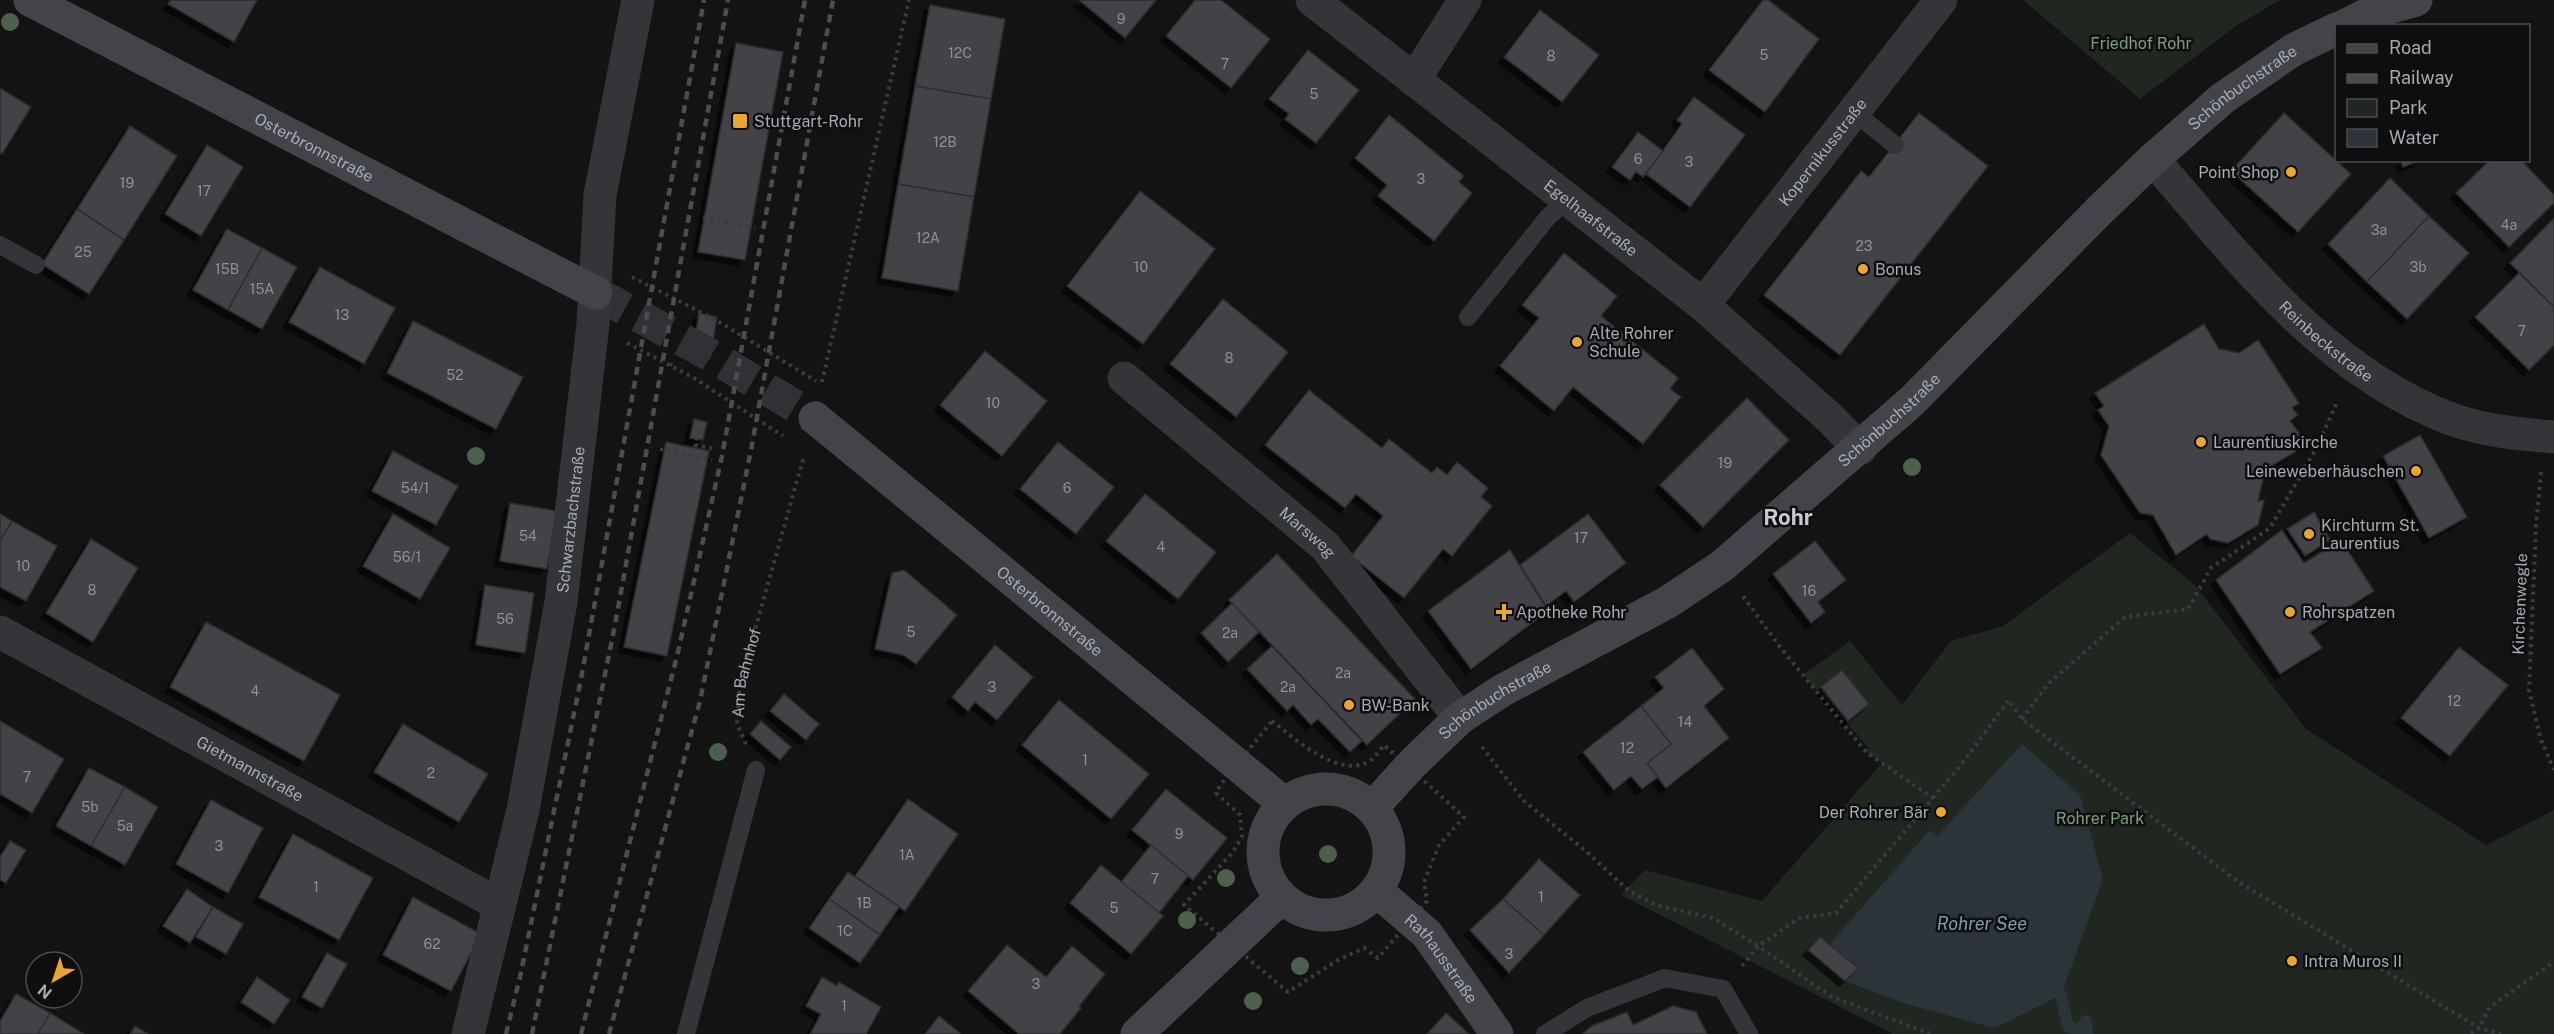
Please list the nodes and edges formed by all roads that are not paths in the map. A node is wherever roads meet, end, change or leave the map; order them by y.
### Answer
1 (30, 0) edge
2 (638, 0) edge
3 (1312, 0) edge
4 (1465, 0) edge
5 (1941, 0) edge
6 (2416, 0) edge
7 (2348, 24) edge
8 (2335, 30) edge
9 (1414, 80) junction
10 (1855, 113) junction
11 (1895, 145) dead end
12 (2153, 159) junction
13 (1567, 200) junction
14 (0, 245) edge
15 (36, 265) dead end
16 (1703, 305) junction
17 (594, 309) junction
18 (1468, 317) dead end
19 (1124, 378) dead end
20 (815, 418) tunnel mouth
21 (2550, 436) edge
22 (1860, 448) junction
23 (0, 632) edge
24 (1460, 718) junction
25 (756, 770) road end
26 (1285, 804) junction
27 (1372, 808) junction
28 (1377, 891) junction
29 (1281, 898) junction
30 (500, 905) junction
31 (691, 1032) edge
32 (468, 1034) edge
33 (1137, 1034) edge
34 (1497, 1034) edge
35 (1545, 1034) edge
36 (1749, 1034) edge

1 - 17 main road, Osterbronnstraße
2 - 17 street, Schwarzbachstraße
3 - 9 street, Egelhaafstraße
4 - 9 street
5 - 10 street, Kopernikusstraße
6 - 7 main road
8 - 12 main road, Schönbuchstraße
9 - 13 street, Egelhaafstraße
10 - 11 lane
10 - 16 street, Kopernikusstraße
12 - 21 street, Reinbeckstraße
12 - 22 main road, Schönbuchstraße
13 - 16 street, Egelhaafstraße
13 - 18 lane
14 - 15 lane
16 - 22 street, Egelhaafstraße
17 - 30 street, Schwarzbachstraße
19 - 24 street, Marsweg
20 - 26 main road, Osterbronnstraße
22 - 24 main road, Schönbuchstraße
23 - 30 street, Gietmannstraße
24 - 27 main road, Schönbuchstraße
25 - 31 lane
26 - 27 main road
26 - 29 main road
27 - 28 main road
28 - 29 main road
28 - 34 main road, Rathausstraße
29 - 33 main road
30 - 32 street, Schwarzbachstraße
35 - 36 lane

